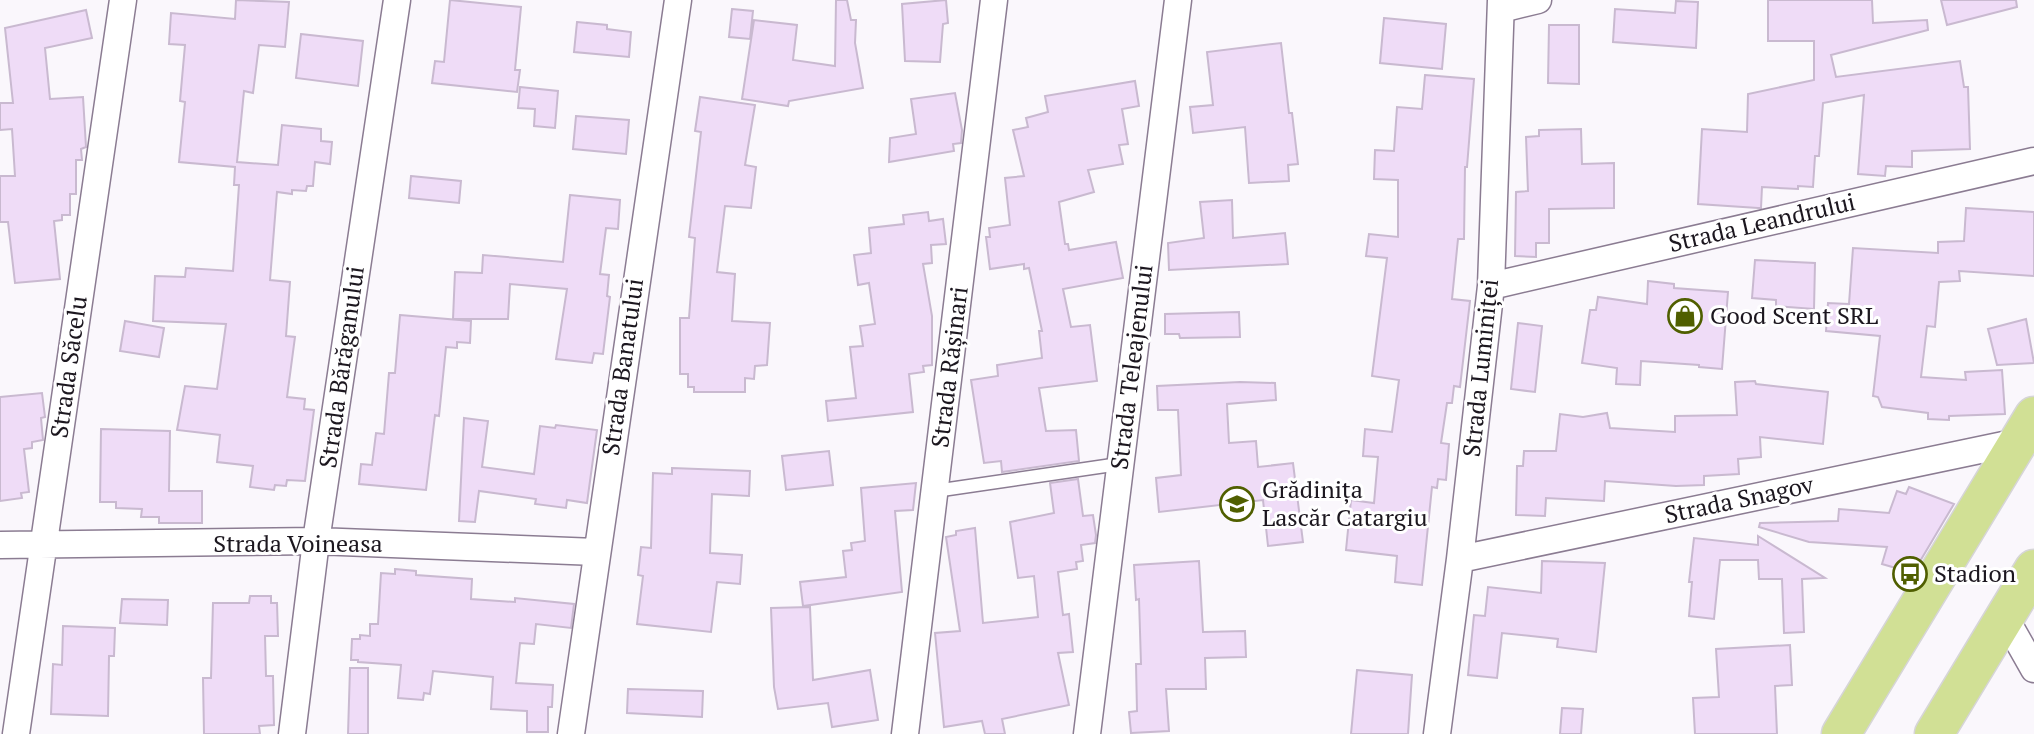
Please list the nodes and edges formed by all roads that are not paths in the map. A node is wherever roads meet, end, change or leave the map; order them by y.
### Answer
1 (122, 0) edge
2 (397, 0) edge
3 (678, 0) edge
4 (994, 0) edge
5 (1178, 0) edge
6 (1538, 0) edge
7 (1501, 5) edge
8 (2034, 161) edge
9 (1491, 286) junction
10 (2026, 429) edge
11 (1119, 464) junction
12 (935, 491) junction
13 (316, 541) junction
14 (0, 545) edge
15 (43, 546) junction
16 (596, 552) junction
17 (1460, 559) junction
18 (2034, 569) edge
19 (2004, 616) junction
20 (2034, 669) edge
21 (16, 734) edge
22 (292, 734) edge
23 (571, 734) edge
24 (905, 734) edge
25 (1087, 734) edge
26 (1437, 734) edge
27 (1841, 734) edge
28 (1934, 734) edge

1 - 15 street, Strada Săcelu
2 - 13 street, Strada Bărăganului
3 - 16 street, Strada Banatului
4 - 12 street, Strada Rășinari
5 - 11 street, Strada Teleajenului
6 - 7 street
7 - 9 street, Strada Luminiței
8 - 9 street, Strada Leandrului
9 - 17 street, Strada Luminiței
10 - 17 street, Strada Snagov
10 - 27 main road
11 - 12 lane
11 - 25 street, Strada Teleajenului
12 - 24 street, Strada Rășinari
13 - 15 street, Strada Voineasa
13 - 16 street, Strada Voineasa
13 - 22 street, Strada Bărăganului
14 - 15 street, Strada Voineasa
15 - 21 street, Strada Săcelu
16 - 23 street, Strada Banatului
17 - 26 street, Strada Luminiței
18 - 19 main road
19 - 20 street
19 - 28 main road

